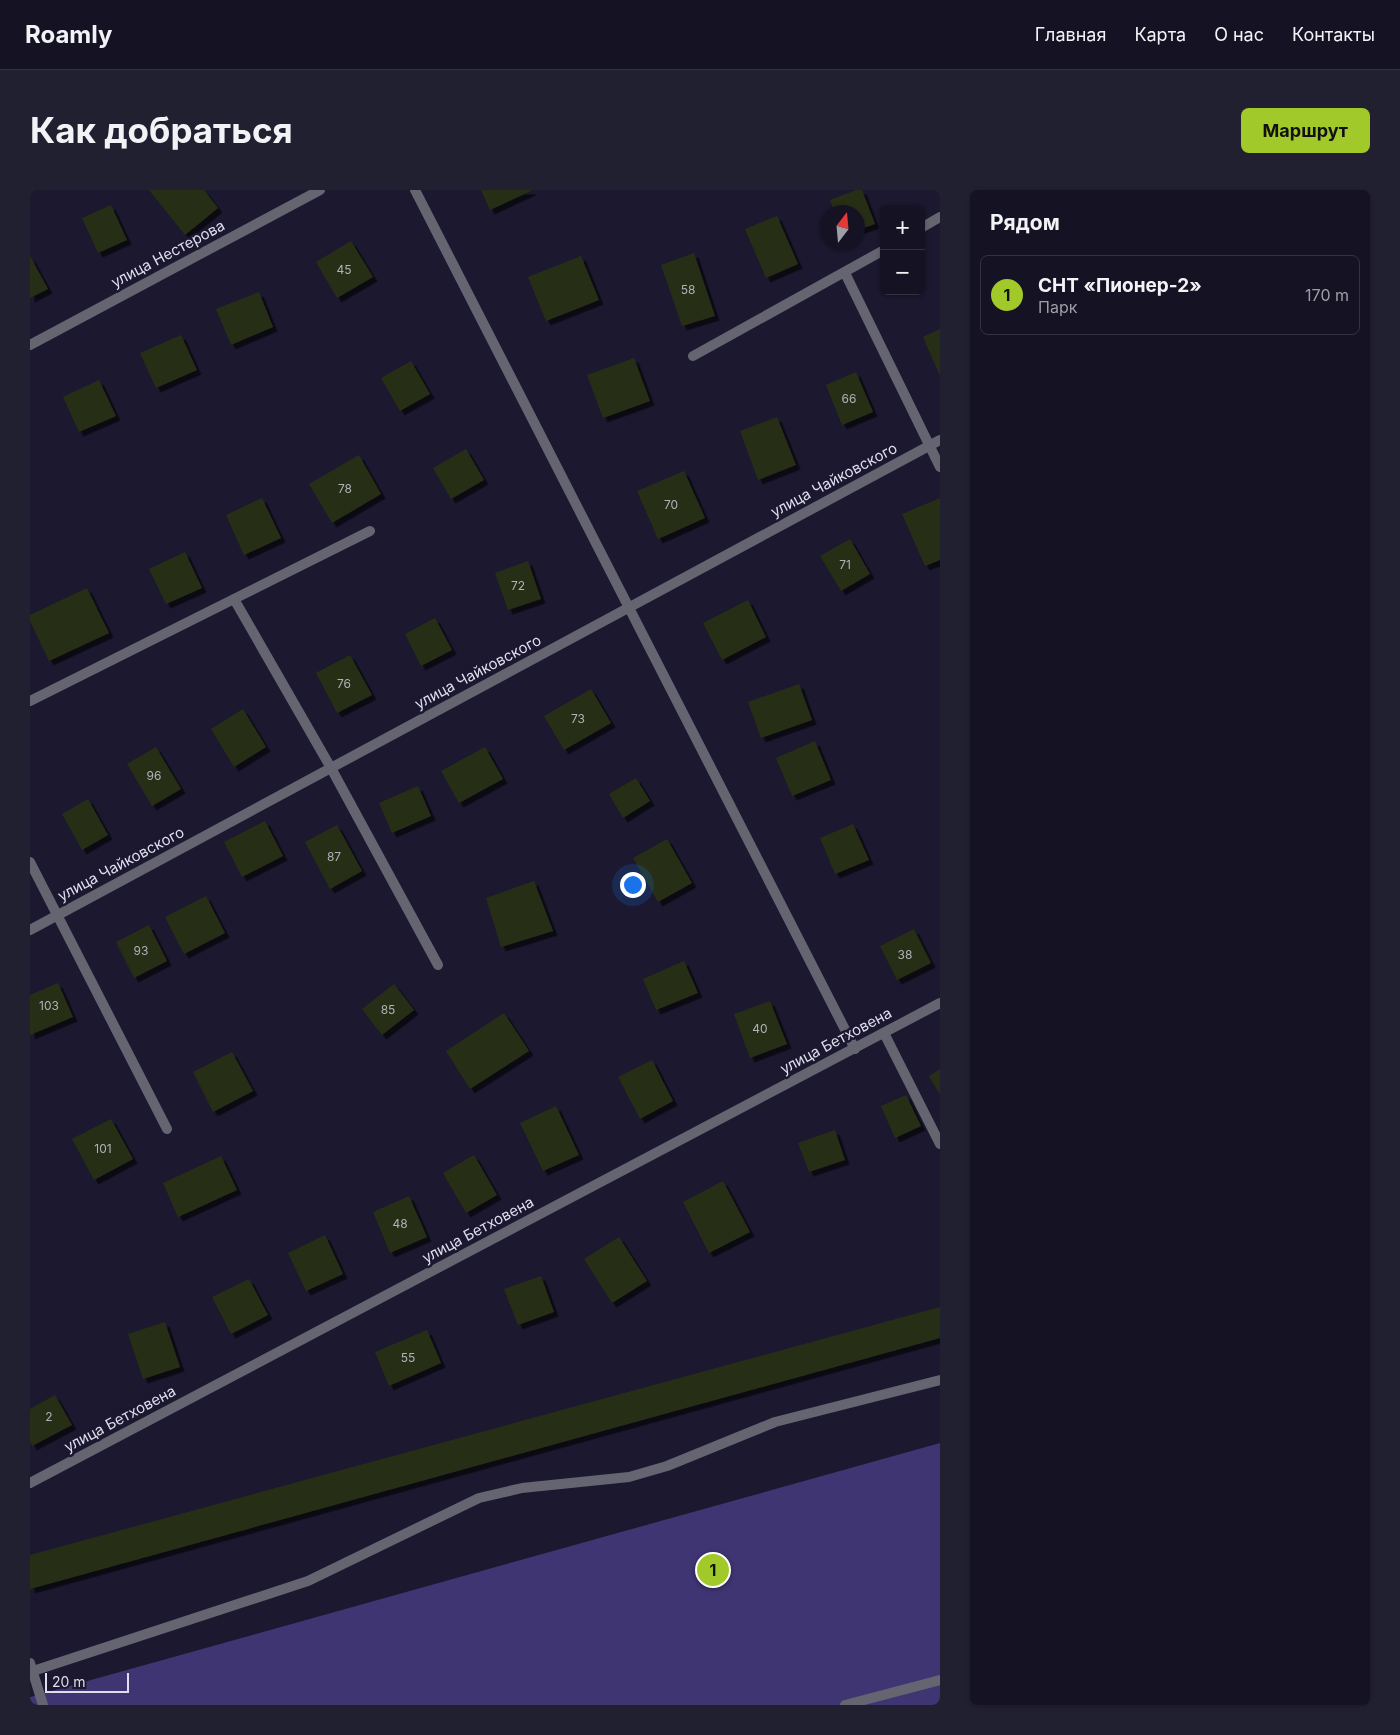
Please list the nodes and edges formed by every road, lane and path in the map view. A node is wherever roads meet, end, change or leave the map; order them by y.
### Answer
1 (320, 190) edge
2 (415, 190) edge
3 (940, 218) edge
4 (925, 226) edge
5 (880, 252) edge
6 (845, 273) junction
7 (30, 345) edge
8 (693, 356) dead end
9 (940, 440) edge
10 (929, 446) junction
11 (940, 467) edge
12 (370, 531) dead end
13 (234, 599) junction
14 (630, 607) junction
15 (30, 702) edge
16 (331, 768) junction
17 (30, 862) edge
18 (57, 915) junction
19 (30, 930) edge
20 (438, 965) dead end
21 (940, 1003) edge
22 (884, 1033) junction
23 (855, 1049) junction
24 (167, 1129) dead end
25 (940, 1144) edge
26 (940, 1380) edge
27 (30, 1483) edge
28 (31, 1669) edge
29 (940, 1680) edge
30 (42, 1705) edge
31 (845, 1705) edge

1 - 7 street, улица Нестерова
2 - 14 street
3 - 4 street
5 - 6 street
6 - 8 street
6 - 10 street
9 - 10 street, улица Чайковского
10 - 11 street
10 - 14 street, улица Чайковского
12 - 13 street
13 - 15 street
13 - 16 street
14 - 16 street, улица Чайковского
14 - 23 street
16 - 18 street, улица Чайковского
16 - 20 street
17 - 18 street
18 - 19 street, улица Чайковского
18 - 24 street
21 - 22 street, улица Бетховена
22 - 23 street, улица Бетховена
22 - 25 street
23 - 27 street, улица Бетховена
26 - 28 street
28 - 30 street
29 - 31 street

